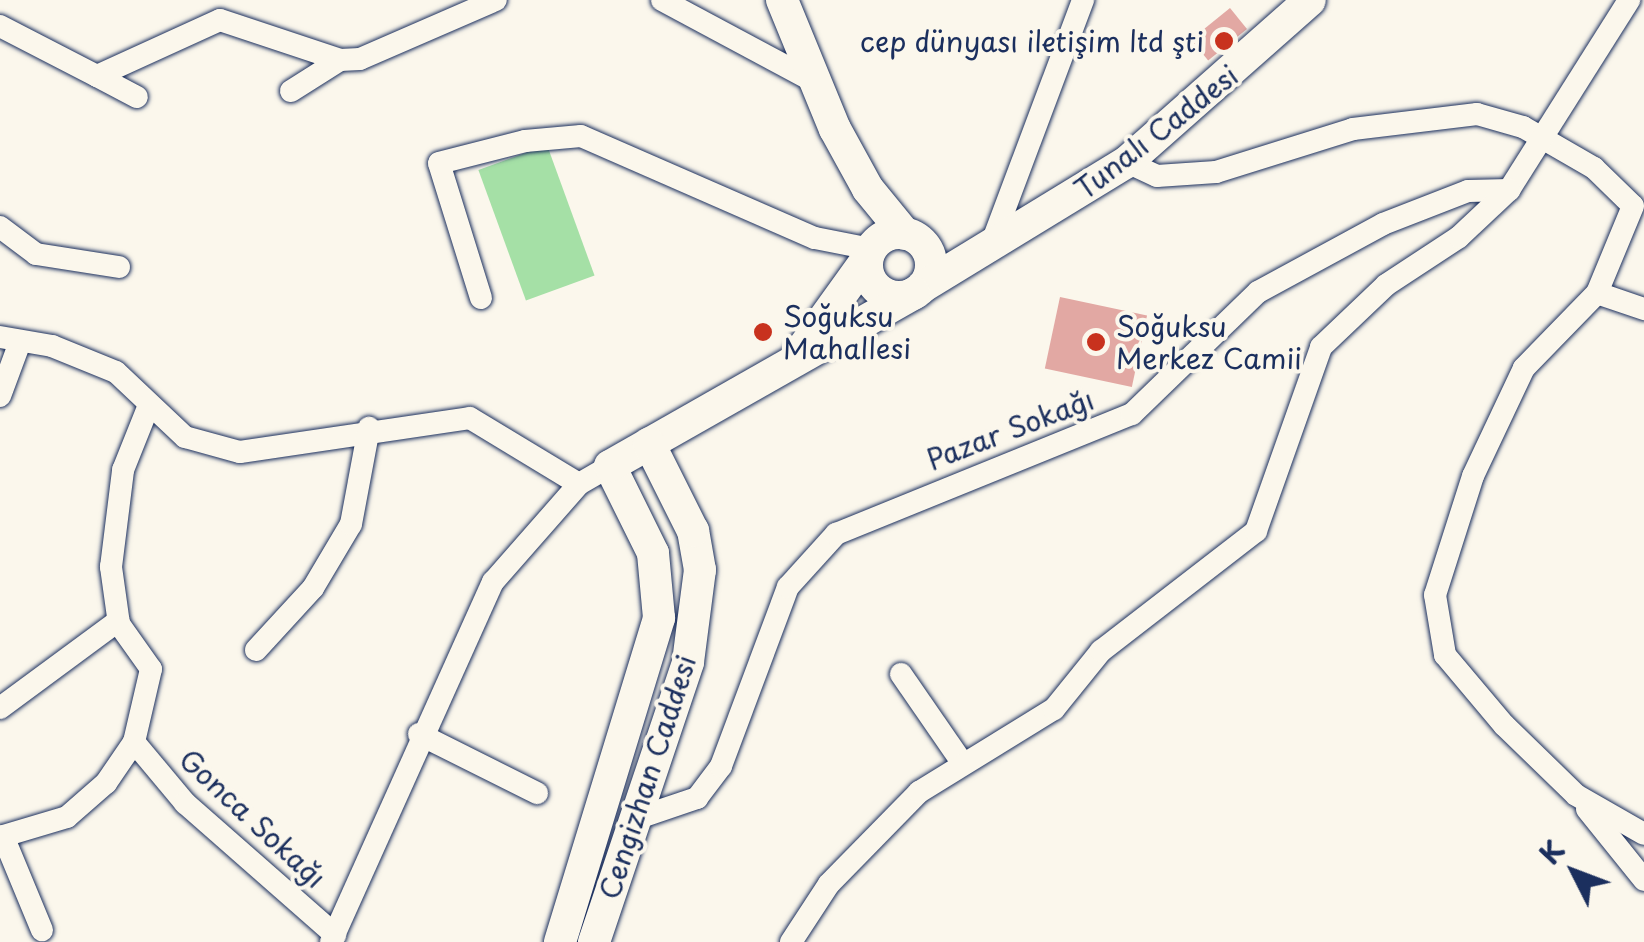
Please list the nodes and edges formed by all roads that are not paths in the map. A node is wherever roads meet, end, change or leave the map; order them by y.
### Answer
1 (206, 0) edge
2 (662, 0) edge
3 (782, 0) edge
4 (1083, 0) edge
5 (1310, 0) edge
6 (1629, 0) edge
7 (489, 1) edge
8 (220, 20) junction
9 (0, 26) edge
10 (340, 60) junction
11 (97, 76) junction
12 (811, 80) junction
13 (291, 91) dead end
14 (137, 97) dead end
15 (1545, 140) junction
16 (1127, 162) junction
17 (1510, 190) junction
18 (1639, 202) edge
19 (0, 228) edge
20 (889, 245) junction
21 (990, 248) junction
22 (118, 267) dead end
23 (918, 290) junction
24 (1597, 293) junction
25 (481, 298) dead end
26 (1644, 309) edge
27 (10, 340) edge
28 (795, 359) junction
29 (0, 396) edge
30 (149, 405) junction
31 (369, 428) junction
32 (649, 443) junction
33 (610, 466) junction
34 (579, 484) junction
35 (118, 621) junction
36 (256, 650) dead end
37 (901, 674) dead end
38 (0, 708) edge
39 (419, 734) junction
40 (134, 742) junction
41 (960, 762) junction
42 (537, 793) dead end
43 (1576, 796) junction
44 (632, 820) junction
45 (1644, 834) edge
46 (2, 837) edge
47 (1644, 880) edge
48 (42, 930) dead end
49 (333, 938) edge
50 (560, 942) edge
51 (594, 942) edge
52 (791, 942) edge

1 - 8 street
2 - 12 street
3 - 12 main road
4 - 21 street
5 - 16 main road, Tunalı Caddesi
6 - 15 street
7 - 10 street
8 - 10 street
8 - 11 street
9 - 11 street
10 - 13 street
11 - 14 street
12 - 20 main road
15 - 16 street
15 - 17 street
15 - 18 street
16 - 21 main road, Tunalı Caddesi
17 - 41 street
17 - 44 street, Pazar Sokağı
18 - 24 street
19 - 22 street
20 - 21 main road
20 - 23 main road
20 - 23 main road
20 - 25 street
20 - 28 main road
21 - 23 main road, Tunalı Caddesi
23 - 28 main road, Tunalı Caddesi
24 - 26 street
24 - 43 street
27 - 29 street
27 - 30 street
28 - 32 main road, Tunalı Caddesi
30 - 31 street
30 - 35 street
31 - 34 street
31 - 36 street
32 - 33 main road, Tunalı Caddesi
32 - 44 main road, Cengizhan Caddesi
33 - 34 street
33 - 50 main road, Cengizhan Caddesi
34 - 39 street
35 - 38 street
35 - 40 street
37 - 41 street
39 - 42 street
39 - 49 street
40 - 46 street
40 - 49 street, Gonca Sokağı
41 - 52 street
43 - 45 street
43 - 47 street
44 - 51 main road, Cengizhan Caddesi
46 - 48 street

